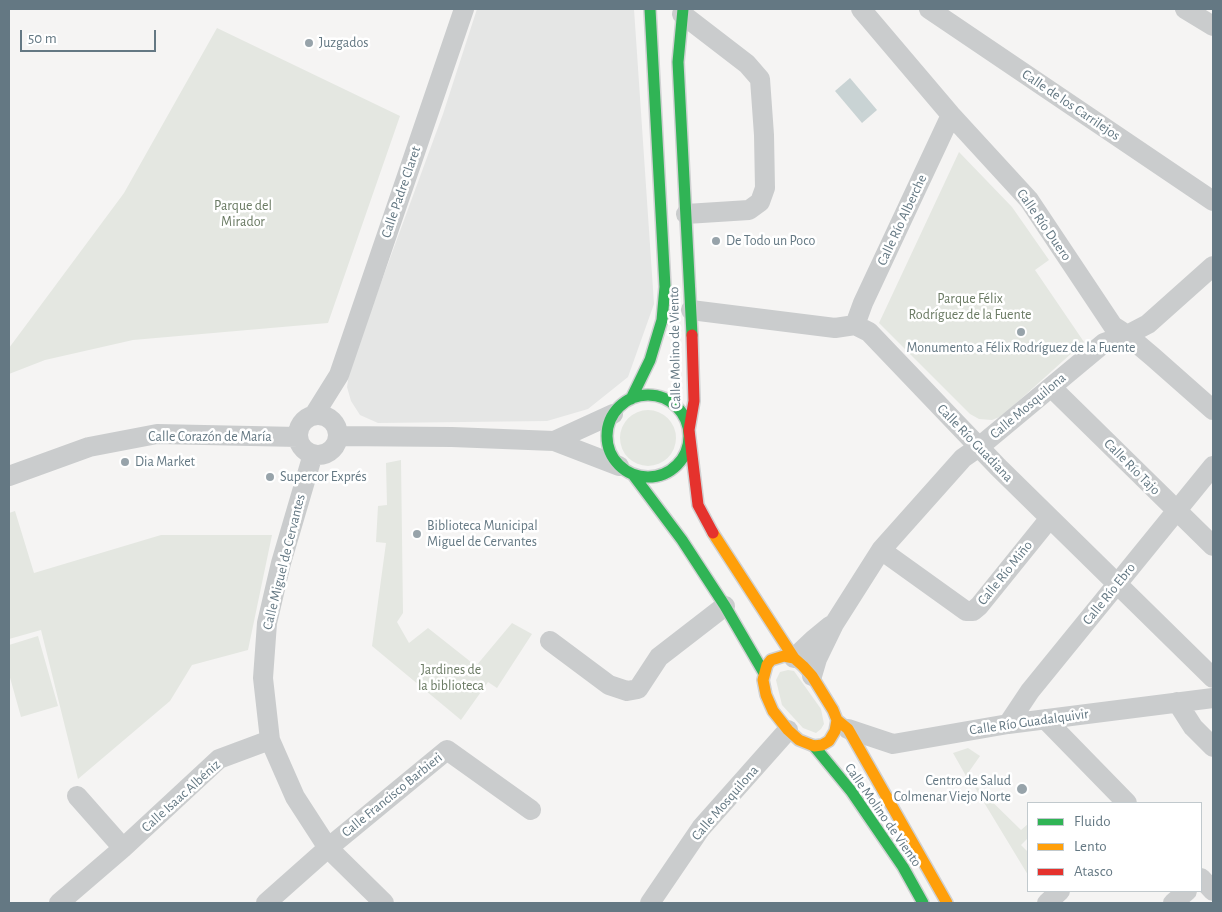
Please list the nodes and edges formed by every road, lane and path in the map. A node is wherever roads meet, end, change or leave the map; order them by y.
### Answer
1 (464, 9) edge
2 (650, 9) edge
3 (861, 9) edge
4 (929, 9) edge
5 (1186, 9) edge
6 (682, 11) edge
7 (1213, 26) edge
8 (952, 115) junction
9 (1213, 201) edge
10 (686, 214) junction
11 (1213, 266) edge
12 (691, 310) junction
13 (855, 325) junction
14 (1127, 335) junction
15 (339, 375) junction
16 (1051, 387) junction
17 (630, 398) junction
18 (1213, 410) edge
19 (613, 414) junction
20 (314, 415) junction
21 (689, 430) junction
22 (338, 433) junction
23 (298, 438) junction
24 (554, 441) junction
25 (979, 447) junction
26 (313, 454) junction
27 (1213, 466) edge
28 (626, 471) junction
29 (9, 476) edge
30 (1176, 510) junction
31 (1050, 518) junction
32 (1213, 546) edge
33 (881, 550) junction
34 (1118, 584) junction
35 (725, 606) junction
36 (834, 624) junction
37 (550, 641) dead end
38 (794, 658) junction
39 (764, 673) junction
40 (812, 676) junction
41 (1213, 678) edge
42 (1213, 698) edge
43 (1178, 702) junction
44 (1045, 719) junction
45 (842, 724) junction
46 (1008, 724) junction
47 (788, 730) junction
48 (270, 740) junction
49 (814, 746) junction
50 (1213, 746) edge
51 (77, 796) dead end
52 (1127, 802) edge
53 (531, 810) dead end
54 (123, 848) junction
55 (328, 848) junction
56 (1059, 892) edge
57 (1188, 892) edge
58 (59, 903) edge
59 (266, 903) edge
60 (384, 903) edge
61 (650, 903) edge
62 (923, 903) edge
63 (948, 903) edge
64 (1047, 903) edge
65 (1173, 903) edge

1 - 15 street, Calle Padre Claret
2 - 17 main road, Calle Molino de Viento
3 - 8 street, Calle Río Duero
4 - 9 street, Calle de los Carrilejos
5 - 7 street
6 - 10 main road, Calle Molino de Viento
6 - 10 street
8 - 13 street, Calle Río Alberche
8 - 14 street, Calle Río Duero
10 - 12 main road, Calle Molino de Viento
11 - 14 street, Calle Mosquilona
12 - 13 street
12 - 21 main road, Calle Molino de Viento
13 - 25 street, Calle Río Guadiana
14 - 16 street, Calle Mosquilona
14 - 18 street, Calle Río Duero
15 - 20 street, Calle Padre Claret
15 - 22 street, Calle Padre Claret
16 - 25 street, Calle Mosquilona
16 - 30 street, Calle Río Tajo
17 - 19 main road
17 - 21 main road
19 - 24 street
19 - 28 main road
20 - 22 street
20 - 23 street
21 - 28 main road
21 - 38 main road, Calle Molino de Viento
22 - 24 street
22 - 26 street
23 - 26 street
23 - 29 street, Calle Corazón de María
24 - 28 street
25 - 31 street, Calle Río Guadiana
25 - 33 street, Calle Mosquilona
26 - 48 street, Calle Miguel de Cervantes
27 - 30 street, Calle Río Ebro
28 - 35 main road
30 - 32 street, Calle Río Tajo
30 - 34 street, Calle Río Ebro
31 - 33 street, Calle Río Miño
31 - 34 street, Calle Río Guadiana
33 - 36 street, Calle Mosquilona
34 - 41 street, Calle Río Guadiana
34 - 46 street, Calle Río Ebro
35 - 37 street
35 - 39 main road
36 - 38 street, Calle Mosquilona
36 - 40 street, Calle Mosquilona
38 - 39 main road
38 - 40 main road, Calle Molino de Viento
39 - 47 main road
40 - 45 main road, Calle Molino de Viento
42 - 43 street, Calle Río Guadalquivir
43 - 44 street, Calle Río Guadalquivir
43 - 50 street
44 - 46 street, Calle Río Guadalquivir
44 - 52 street
45 - 46 street, Calle Río Guadalquivir
45 - 49 main road
45 - 63 main road, Calle Molino de Viento
47 - 49 main road
47 - 61 street, Calle Mosquilona
48 - 54 street, Calle Isaac Albéniz
48 - 55 street, Calle Miguel de Cervantes
49 - 62 main road, Calle Molino de Viento
51 - 54 street
53 - 55 street, Calle Francisco Barbieri
54 - 58 street, Calle Isaac Albéniz
55 - 59 street
55 - 60 street, Calle Miguel de Cervantes
56 - 64 street
57 - 65 street

